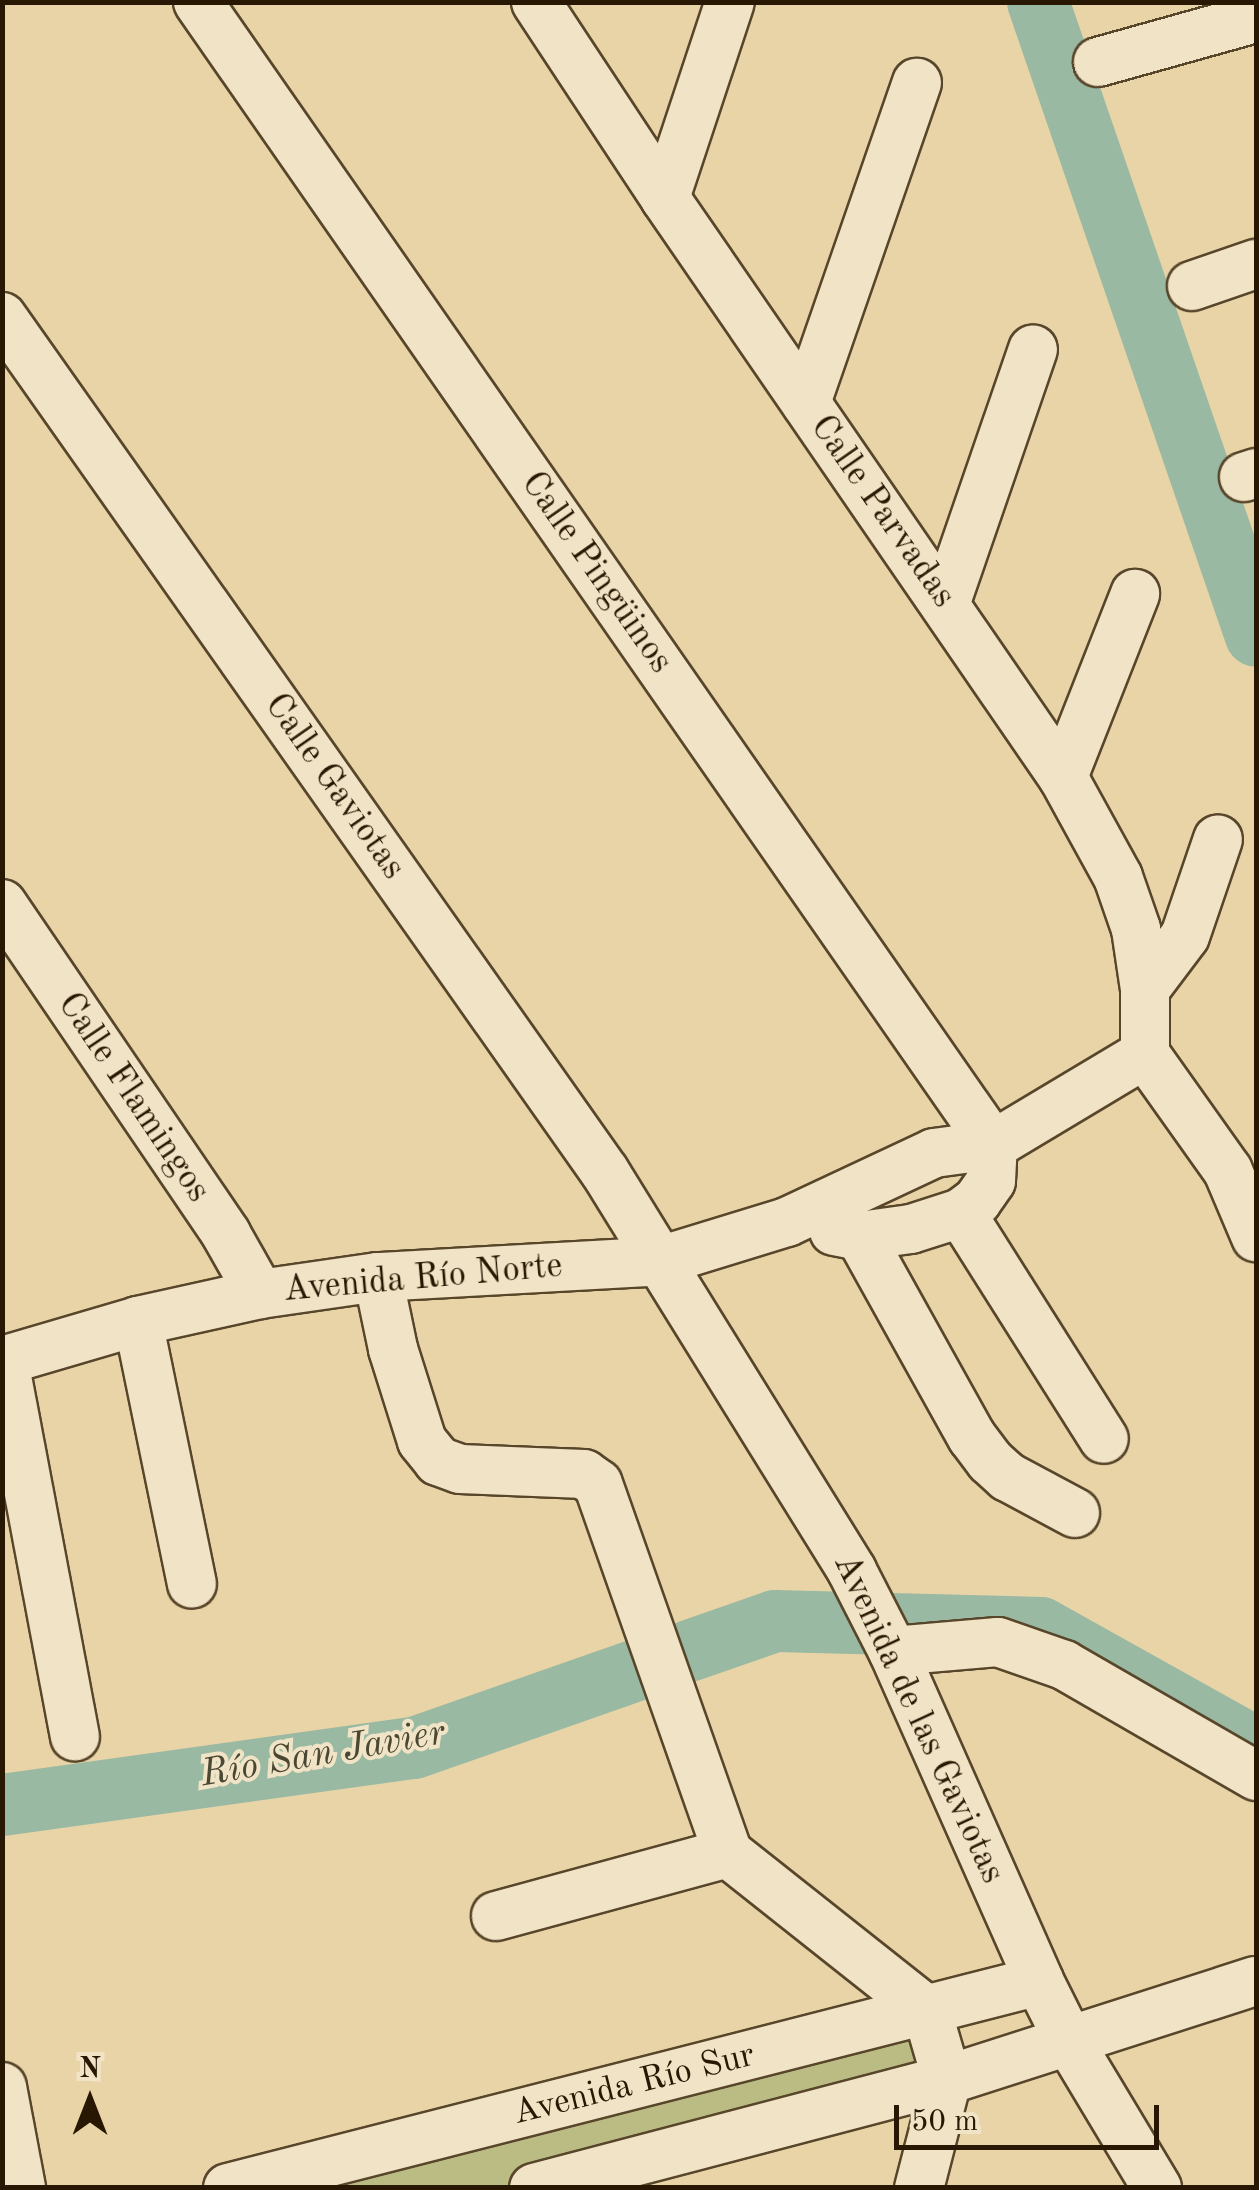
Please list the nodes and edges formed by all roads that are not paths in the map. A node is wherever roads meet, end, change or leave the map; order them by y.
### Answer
1 (198, 2) edge
2 (536, 2) edge
3 (730, 2) edge
4 (1256, 18) edge
5 (1098, 62) dead end
6 (918, 83) dead end
7 (665, 198) junction
8 (1256, 264) edge
9 (1192, 286) dead end
10 (2, 317) edge
11 (1033, 350) dead end
12 (806, 403) junction
13 (1135, 594) dead end
14 (946, 602) junction
15 (1063, 777) junction
16 (1218, 839) dead end
17 (2, 904) edge
18 (1145, 989) junction
19 (1145, 1054) junction
20 (994, 1145) junction
21 (961, 1214) junction
22 (787, 1222) junction
23 (860, 1236) junction
24 (1256, 1236) edge
25 (660, 1261) junction
26 (378, 1276) junction
27 (260, 1294) junction
28 (138, 1321) junction
29 (3, 1361) edge
30 (1104, 1439) dead end
31 (1075, 1513) dead end
32 (192, 1584) dead end
33 (889, 1644) junction
34 (74, 1736) dead end
35 (1256, 1776) edge
36 (728, 1853) junction
37 (496, 1916) dead end
38 (1039, 1981) junction
39 (1256, 1982) edge
40 (928, 2012) junction
41 (1070, 2043) junction
42 (947, 2080) junction
43 (2, 2087) edge
44 (21, 2188) edge
45 (228, 2188) edge
46 (534, 2188) edge
47 (919, 2188) edge
48 (1157, 2188) edge

1 - 20 street, Calle Pingüinos
2 - 7 street, Calle Parvadas
3 - 7 street
4 - 5 street
6 - 12 street
7 - 12 street, Calle Parvadas
8 - 9 street
10 - 25 street, Calle Gaviotas
11 - 14 street
12 - 14 street, Calle Parvadas
13 - 15 street
14 - 15 street, Calle Parvadas
15 - 18 street, Calle Parvadas
16 - 18 street
17 - 27 street, Calle Flamingos
18 - 19 street, Calle Parvadas
19 - 20 street, Avenida Río Norte
19 - 24 street
20 - 21 street
20 - 22 street, Avenida Río Norte
21 - 23 street, Avenida Río Norte
21 - 30 street
22 - 23 street, Avenida Río Norte
22 - 25 street, Avenida Río Norte
23 - 31 street
25 - 26 street, Avenida Río Norte
25 - 33 street, Avenida de las Gaviotas
26 - 27 street, Avenida Río Norte
26 - 36 street
27 - 28 street, Avenida Río Norte
28 - 29 street, Avenida Río Norte
28 - 32 street
29 - 34 street
33 - 35 street
33 - 38 street, Avenida de las Gaviotas
36 - 37 street
36 - 40 street
38 - 40 street, Avenida Río Sur
38 - 41 street, Avenida de las Gaviotas
39 - 41 street, Avenida Río Sur
40 - 42 street
40 - 45 street, Avenida Río Sur
41 - 42 street, Avenida Río Sur
41 - 48 street, Avenida de las Gaviotas
42 - 46 street, Avenida Río Sur
42 - 47 street
43 - 44 street

